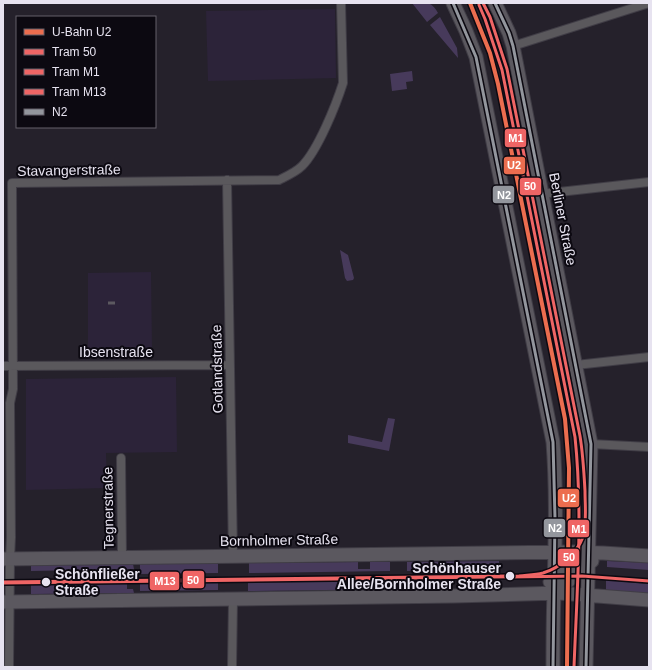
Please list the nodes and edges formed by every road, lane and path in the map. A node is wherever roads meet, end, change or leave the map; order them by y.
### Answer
1 (341, 3) edge
2 (453, 3) edge
3 (495, 3) edge
4 (649, 3) edge
5 (513, 46) junction
6 (228, 180) junction
7 (649, 182) edge
8 (541, 194) junction
9 (649, 357) edge
10 (229, 365) junction
11 (576, 365) junction
12 (3, 366) edge
13 (13, 366) junction
14 (591, 444) junction
15 (649, 447) edge
16 (121, 458) dead end
17 (555, 552) junction
18 (649, 556) edge
19 (233, 557) junction
20 (122, 558) junction
21 (6, 559) edge
22 (588, 559) junction
23 (554, 579) junction
24 (554, 593) junction
25 (536, 594) junction
26 (587, 595) junction
27 (233, 599) junction
28 (649, 600) edge
29 (6, 602) edge
30 (9, 667) edge
31 (232, 667) edge
32 (553, 667) edge
33 (586, 667) edge

1 - 6 street, Stavangerstraße
2 - 17 main road
3 - 5 main road, Berliner Straße
4 - 5 street
5 - 8 main road, Berliner Straße
6 - 10 street, Gotlandstraße
6 - 13 street, Stavangerstraße
7 - 8 street
8 - 11 main road, Berliner Straße
9 - 11 street
10 - 13 street, Ibsenstraße
10 - 19 street, Gotlandstraße
11 - 14 main road, Berliner Straße
12 - 13 street, Ibsenstraße
13 - 21 street, Stavangerstraße
14 - 15 street
14 - 22 main road, Berliner Straße
16 - 20 street, Tegnerstraße
17 - 19 main road, Bornholmer Straße
17 - 22 main road, Bornholmer Straße
17 - 23 main road
18 - 22 main road
19 - 20 main road, Bornholmer Straße
20 - 21 main road, Bornholmer Straße
21 - 29 street
22 - 23 main road
22 - 24 main road
22 - 26 main road, Berliner Straße
23 - 24 main road
23 - 25 main road
24 - 25 main road
24 - 26 main road
24 - 32 main road
25 - 27 main road
26 - 28 main road
26 - 33 main road, Berliner Straße
27 - 29 main road
27 - 31 street
29 - 30 street

